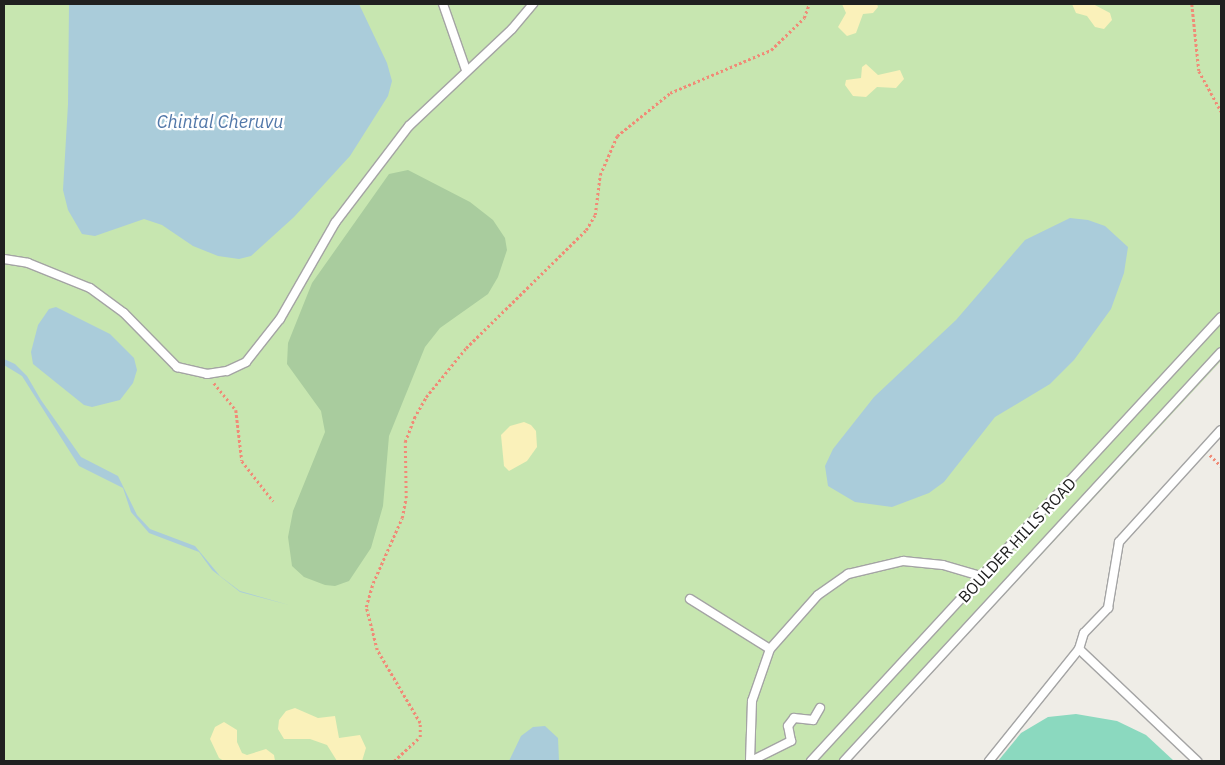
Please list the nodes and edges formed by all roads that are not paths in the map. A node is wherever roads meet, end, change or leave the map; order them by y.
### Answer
1 (443, 4) edge
2 (533, 4) edge
3 (466, 70) junction
4 (4, 259) edge
5 (1221, 317) edge
6 (1221, 352) edge
7 (1221, 430) edge
8 (984, 577) junction
9 (690, 599) dead end
10 (770, 649) junction
11 (1079, 649) junction
12 (820, 708) dead end
13 (750, 761) edge
14 (811, 761) edge
15 (844, 761) edge
16 (989, 761) edge
17 (1197, 761) edge

1 - 3 lane
2 - 3 lane
3 - 4 lane
5 - 8 lane, BOULDER HILLS ROAD
6 - 15 lane, BOULDER HILLS ROAD
7 - 11 lane
8 - 10 lane
8 - 14 lane, BOULDER HILLS ROAD
9 - 10 lane
10 - 13 lane
11 - 16 lane
11 - 17 lane
12 - 13 lane

